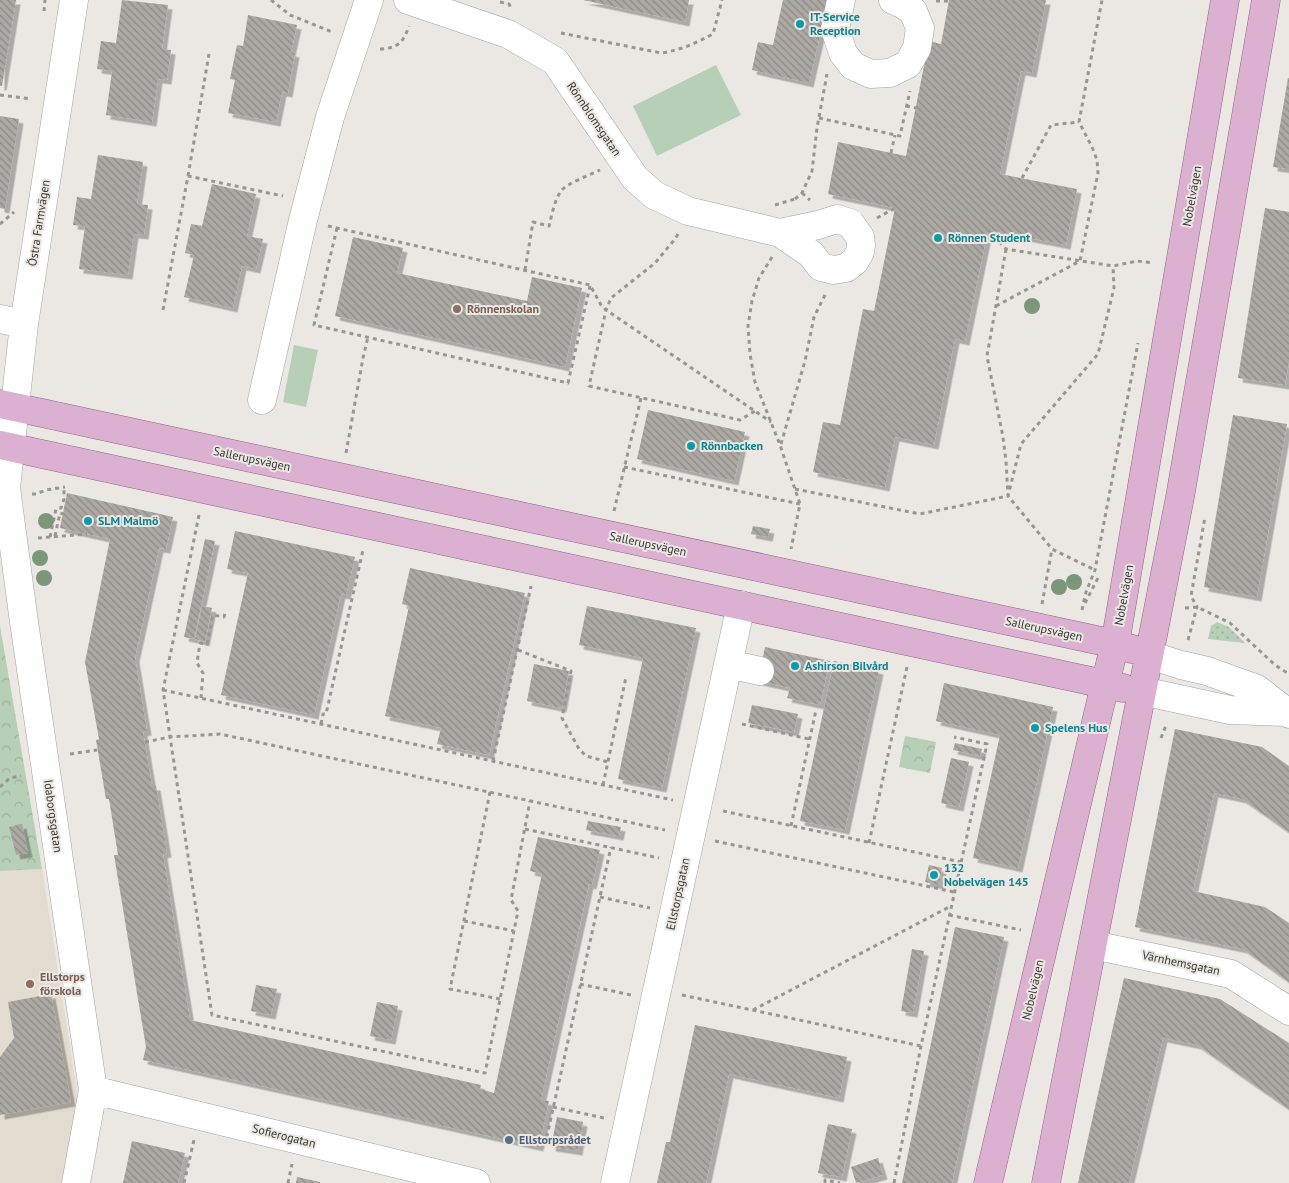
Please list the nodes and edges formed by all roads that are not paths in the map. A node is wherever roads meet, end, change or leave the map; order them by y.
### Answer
1 (74, 0) edge
2 (369, 0) edge
3 (408, 0) edge
4 (841, 0) edge
5 (893, 0) edge
6 (1225, 0) edge
7 (1266, 0) edge
8 (778, 241) road end
9 (12, 322) edge
10 (262, 400) dead end
11 (8, 406) edge
12 (5, 446) edge
13 (741, 605) junction
14 (1116, 644) junction
15 (1149, 655) junction
16 (729, 657) junction
17 (761, 663) dead end
18 (1105, 684) junction
19 (1142, 691) junction
20 (1287, 713) edge
21 (1093, 945) junction
22 (1289, 1011) edge
23 (93, 1090) junction
24 (76, 1183) edge
25 (476, 1183) edge
26 (615, 1183) edge
27 (988, 1183) edge
28 (1046, 1183) edge

1 - 9 street, Östra Farmvägen
2 - 10 street
3 - 8 street, Rönnblomsgatan
4 - 5 street
6 - 14 main road, Nobelvägen
7 - 15 main road
9 - 11 street, Östra Farmvägen
11 - 12 street, Östra Farmvägen
11 - 14 main road, Sallerupsvägen
12 - 13 main road, Sallerupsvägen
12 - 23 street, Idaborgsgatan
13 - 16 street, Ellstorpsgatan
13 - 18 main road, Sallerupsvägen
14 - 15 main road, Sallerupsvägen
14 - 18 main road, Nobelvägen
15 - 19 main road
15 - 20 street, Sallerupsvägen
16 - 17 street
16 - 26 street, Ellstorpsgatan
18 - 19 main road, Sallerupsvägen
18 - 27 main road, Nobelvägen
19 - 20 street, Sallerupsvägen
19 - 21 main road
21 - 22 street, Värnhemsgatan
21 - 28 main road
23 - 24 street, Idaborgsgatan
23 - 25 street, Sofierogatan

